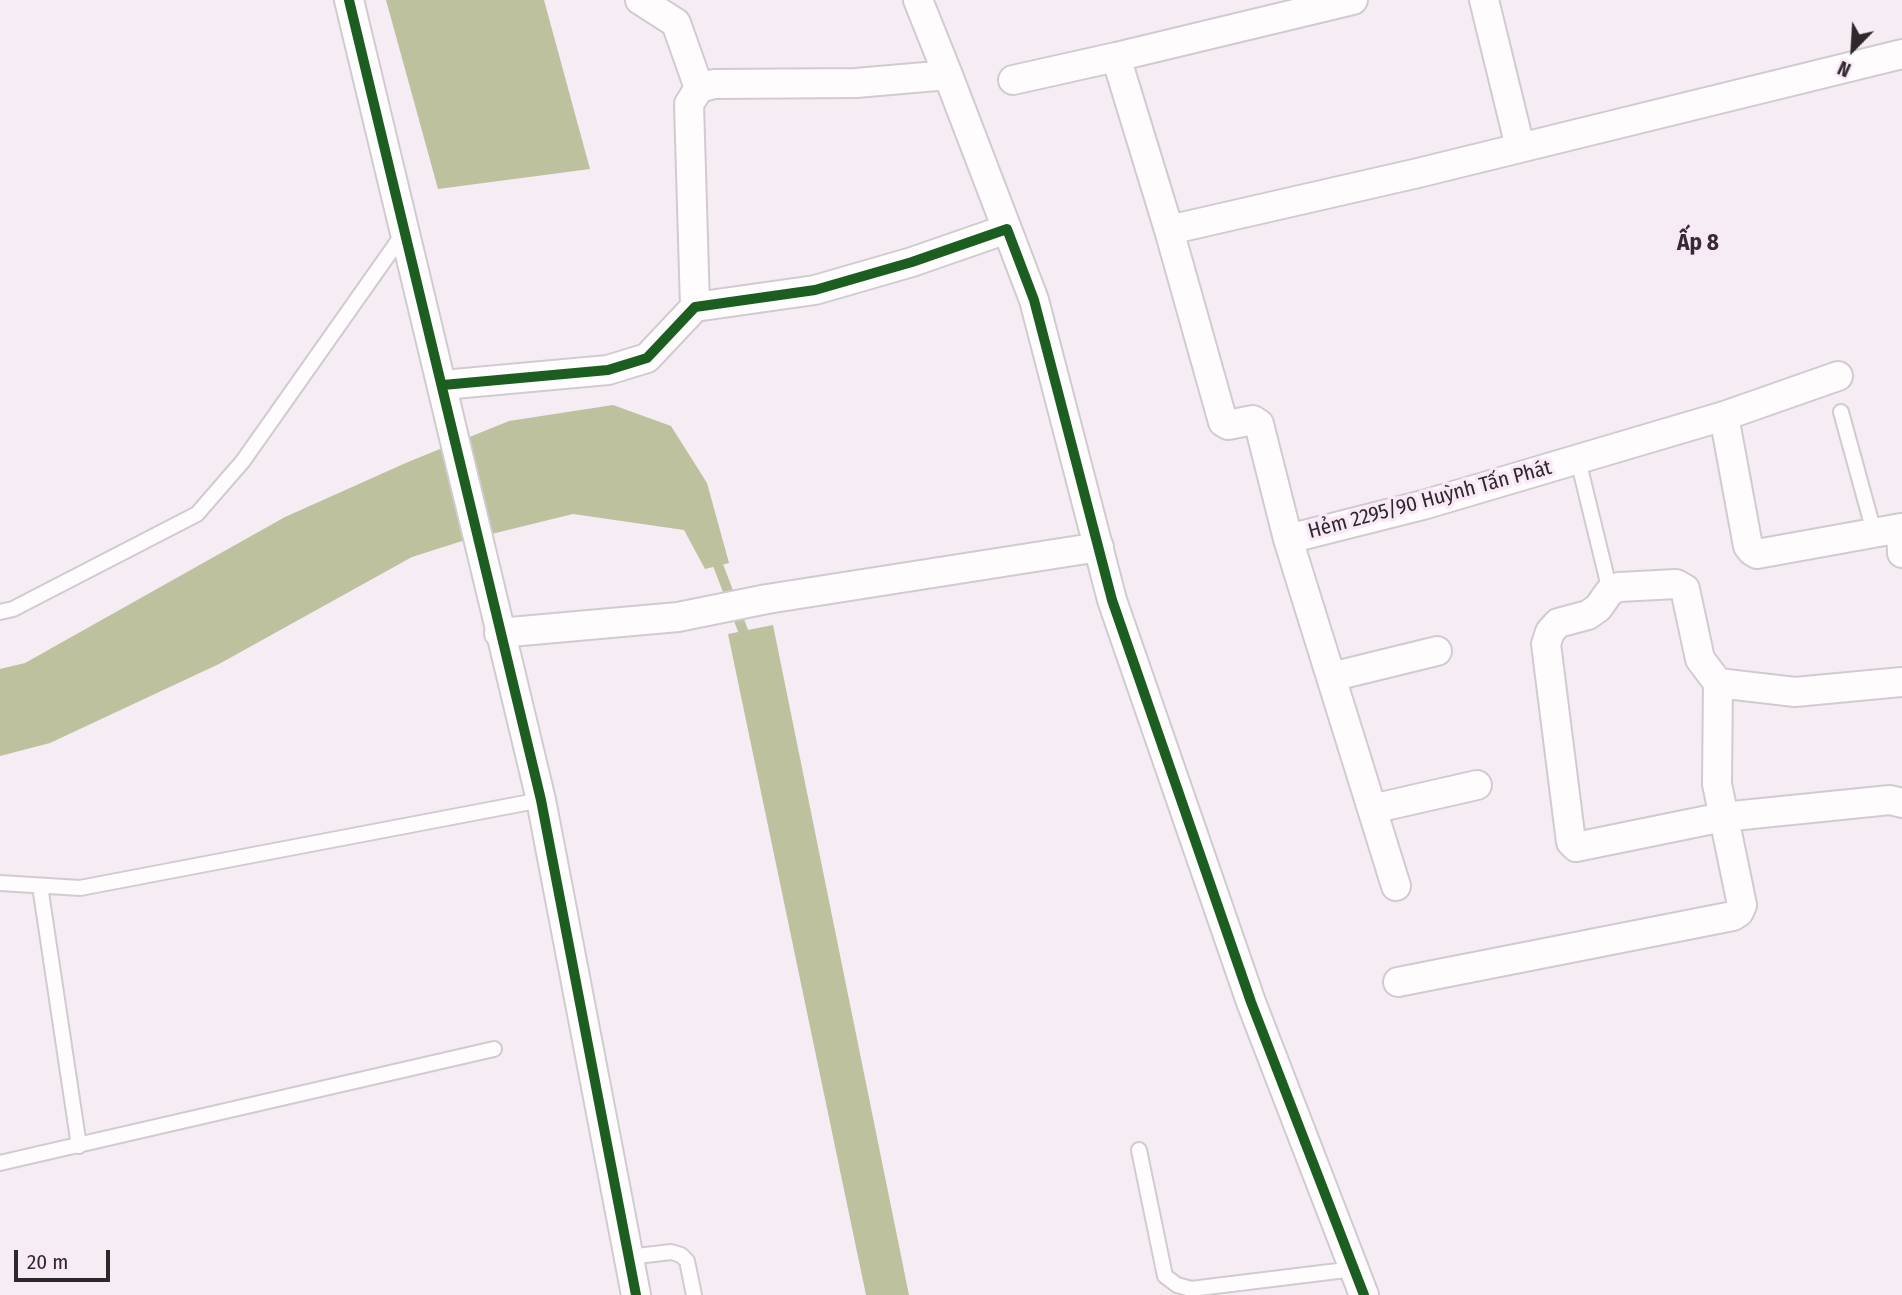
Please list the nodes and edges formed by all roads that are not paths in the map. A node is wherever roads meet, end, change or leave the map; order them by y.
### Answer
1 (349, 0) edge
2 (640, 0) edge
3 (918, 0) edge
4 (1353, 0) edge
5 (1484, 0) edge
6 (1294, 7) edge
7 (1902, 54) edge
8 (1116, 57) junction
9 (948, 75) junction
10 (1013, 80) dead end
11 (699, 88) junction
12 (1520, 147) junction
13 (1007, 229) junction
14 (406, 230) junction
15 (1169, 230) junction
16 (695, 307) junction
17 (1838, 376) dead end
18 (443, 385) junction
19 (1841, 412) dead end
20 (1724, 416) junction
21 (1578, 460) junction
22 (1874, 532) junction
23 (1288, 539) junction
24 (1099, 547) junction
25 (1902, 553) edge
26 (1610, 591) junction
27 (0, 612) edge
28 (499, 633) junction
29 (1437, 651) dead end
30 (1331, 677) junction
31 (1902, 682) edge
32 (1718, 683) junction
33 (1477, 785) dead end
34 (541, 800) junction
35 (1902, 803) edge
36 (1372, 809) junction
37 (1723, 817) junction
38 (0, 883) edge
39 (40, 886) junction
40 (1396, 886) dead end
41 (1398, 982) dead end
42 (494, 1049) dead end
43 (79, 1146) junction
44 (1139, 1150) dead end
45 (0, 1163) edge
46 (629, 1257) junction
47 (1359, 1282) edge
48 (636, 1295) edge
49 (694, 1295) edge

1 - 14 street
2 - 11 street
3 - 9 street
4 - 6 street
5 - 12 street
6 - 8 street
7 - 12 street
8 - 10 street
8 - 15 street
9 - 11 street
9 - 13 street
11 - 16 street
12 - 15 street
13 - 16 street
13 - 24 street
14 - 18 street
14 - 27 lane
15 - 23 street
16 - 18 street
17 - 20 street, Hẻm 2295/90 Huỳnh Tấn Phát
18 - 28 street
19 - 22 lane
20 - 21 street, Hẻm 2295/90 Huỳnh Tấn Phát
20 - 22 street
21 - 23 street, Hẻm 2295/90 Huỳnh Tấn Phát
21 - 26 lane
22 - 25 street
23 - 30 street, Hẻm 2295/90 Huỳnh Tấn Phát
24 - 28 street
24 - 47 street
26 - 32 street
26 - 37 street
28 - 34 street
29 - 30 street
30 - 36 street, Hẻm 2295/90 Huỳnh Tấn Phát
31 - 32 street
32 - 37 street
33 - 36 street
34 - 39 lane
34 - 46 street
35 - 37 street
36 - 40 street, Hẻm 2295/90 Huỳnh Tấn Phát
37 - 41 street
38 - 39 lane
39 - 43 lane
42 - 43 lane
43 - 45 lane
44 - 47 lane
46 - 48 street
46 - 49 lane

